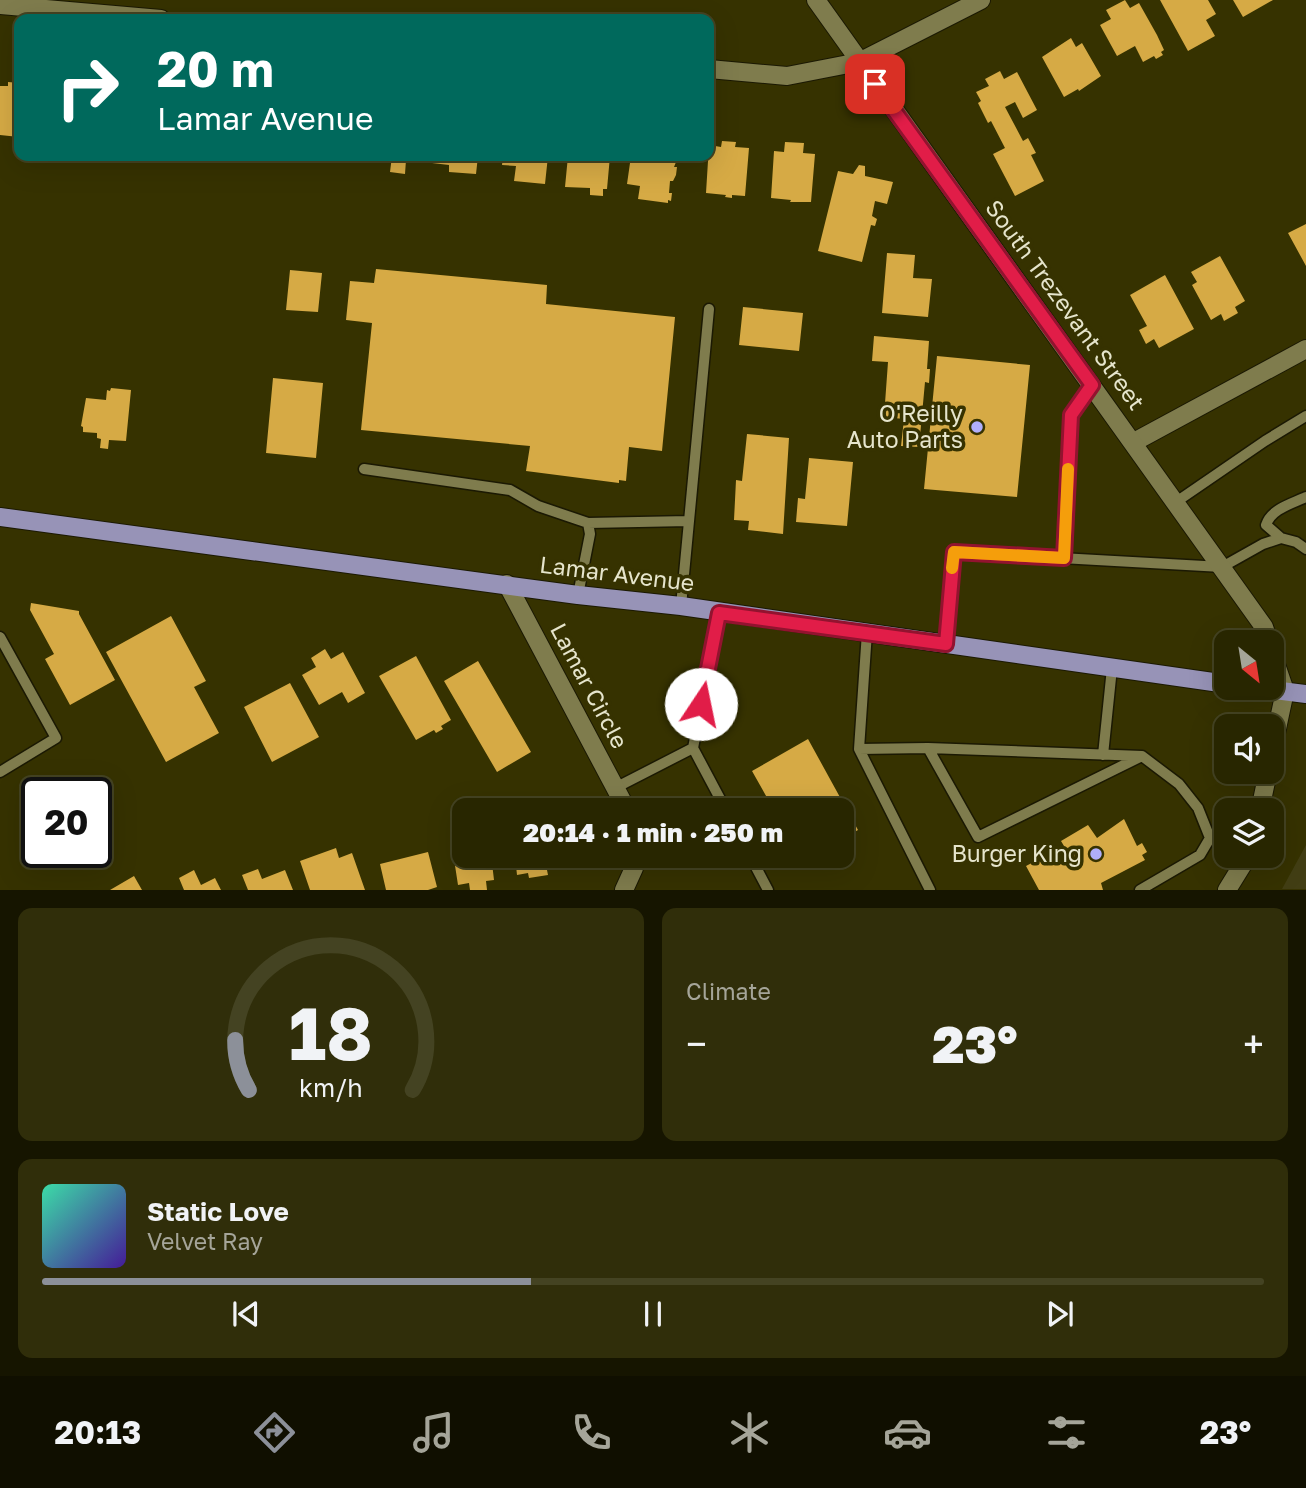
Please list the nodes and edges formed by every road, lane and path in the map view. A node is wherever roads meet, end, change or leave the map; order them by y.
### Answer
1 (816, 0) edge
2 (981, 0) edge
3 (0, 5) edge
4 (104, 14) edge
5 (859, 62) junction
6 (714, 69) edge
7 (709, 309) dead end
8 (1306, 349) edge
9 (1092, 385) junction
10 (1306, 416) edge
11 (1134, 442) junction
12 (363, 469) dead end
13 (1306, 498) edge
14 (1176, 502) junction
15 (0, 517) edge
16 (689, 520) junction
17 (588, 523) junction
18 (1281, 538) junction
19 (1306, 549) edge
20 (1064, 558) junction
21 (1222, 567) junction
22 (507, 584) junction
23 (578, 594) junction
24 (681, 606) junction
25 (719, 613) junction
26 (1265, 630) edge
27 (867, 632) junction
28 (0, 637) edge
29 (946, 644) junction
30 (1112, 668) junction
31 (1214, 682) edge
32 (1284, 688) edge
33 (1285, 691) junction
34 (1306, 694) edge
35 (1280, 714) edge
36 (693, 748) junction
37 (928, 748) junction
38 (859, 749) junction
39 (1103, 755) junction
40 (1142, 756) junction
41 (0, 772) edge
42 (615, 788) junction
43 (620, 798) edge
44 (720, 798) edge
45 (634, 868) edge
46 (756, 868) edge
47 (1241, 868) edge
48 (624, 890) edge
49 (768, 890) edge
50 (930, 890) edge
51 (1140, 890) edge
52 (1227, 890) edge

1 - 5 street, South Trezevant Street
2 - 5 street
3 - 4 street
5 - 6 street
5 - 9 street, South Trezevant Street
7 - 16 lane
8 - 11 street
9 - 11 street, South Trezevant Street
9 - 20 lane
10 - 14 lane
11 - 14 street, South Trezevant Street
12 - 17 lane
13 - 18 lane
14 - 21 street, South Trezevant Street
15 - 22 main road, Lamar Avenue
16 - 17 lane
16 - 24 lane
17 - 23 lane
18 - 19 lane
18 - 21 lane
20 - 21 lane
20 - 29 lane
21 - 26 street, South Trezevant Street
22 - 23 main road, Lamar Avenue
22 - 42 street, Lamar Circle
23 - 24 main road, Lamar Avenue
24 - 25 main road, Lamar Avenue
25 - 27 main road, Lamar Avenue
25 - 36 lane
27 - 29 main road, Lamar Avenue
27 - 38 lane
28 - 41 lane
29 - 30 main road, Lamar Avenue
30 - 31 main road, Lamar Avenue
30 - 39 lane
32 - 33 street
33 - 34 main road
33 - 35 street
36 - 42 lane
36 - 44 lane
37 - 38 lane
37 - 39 lane
37 - 40 lane
38 - 50 lane
39 - 40 lane
40 - 51 lane
42 - 43 street, Lamar Circle
45 - 48 street
46 - 49 lane
47 - 52 street

